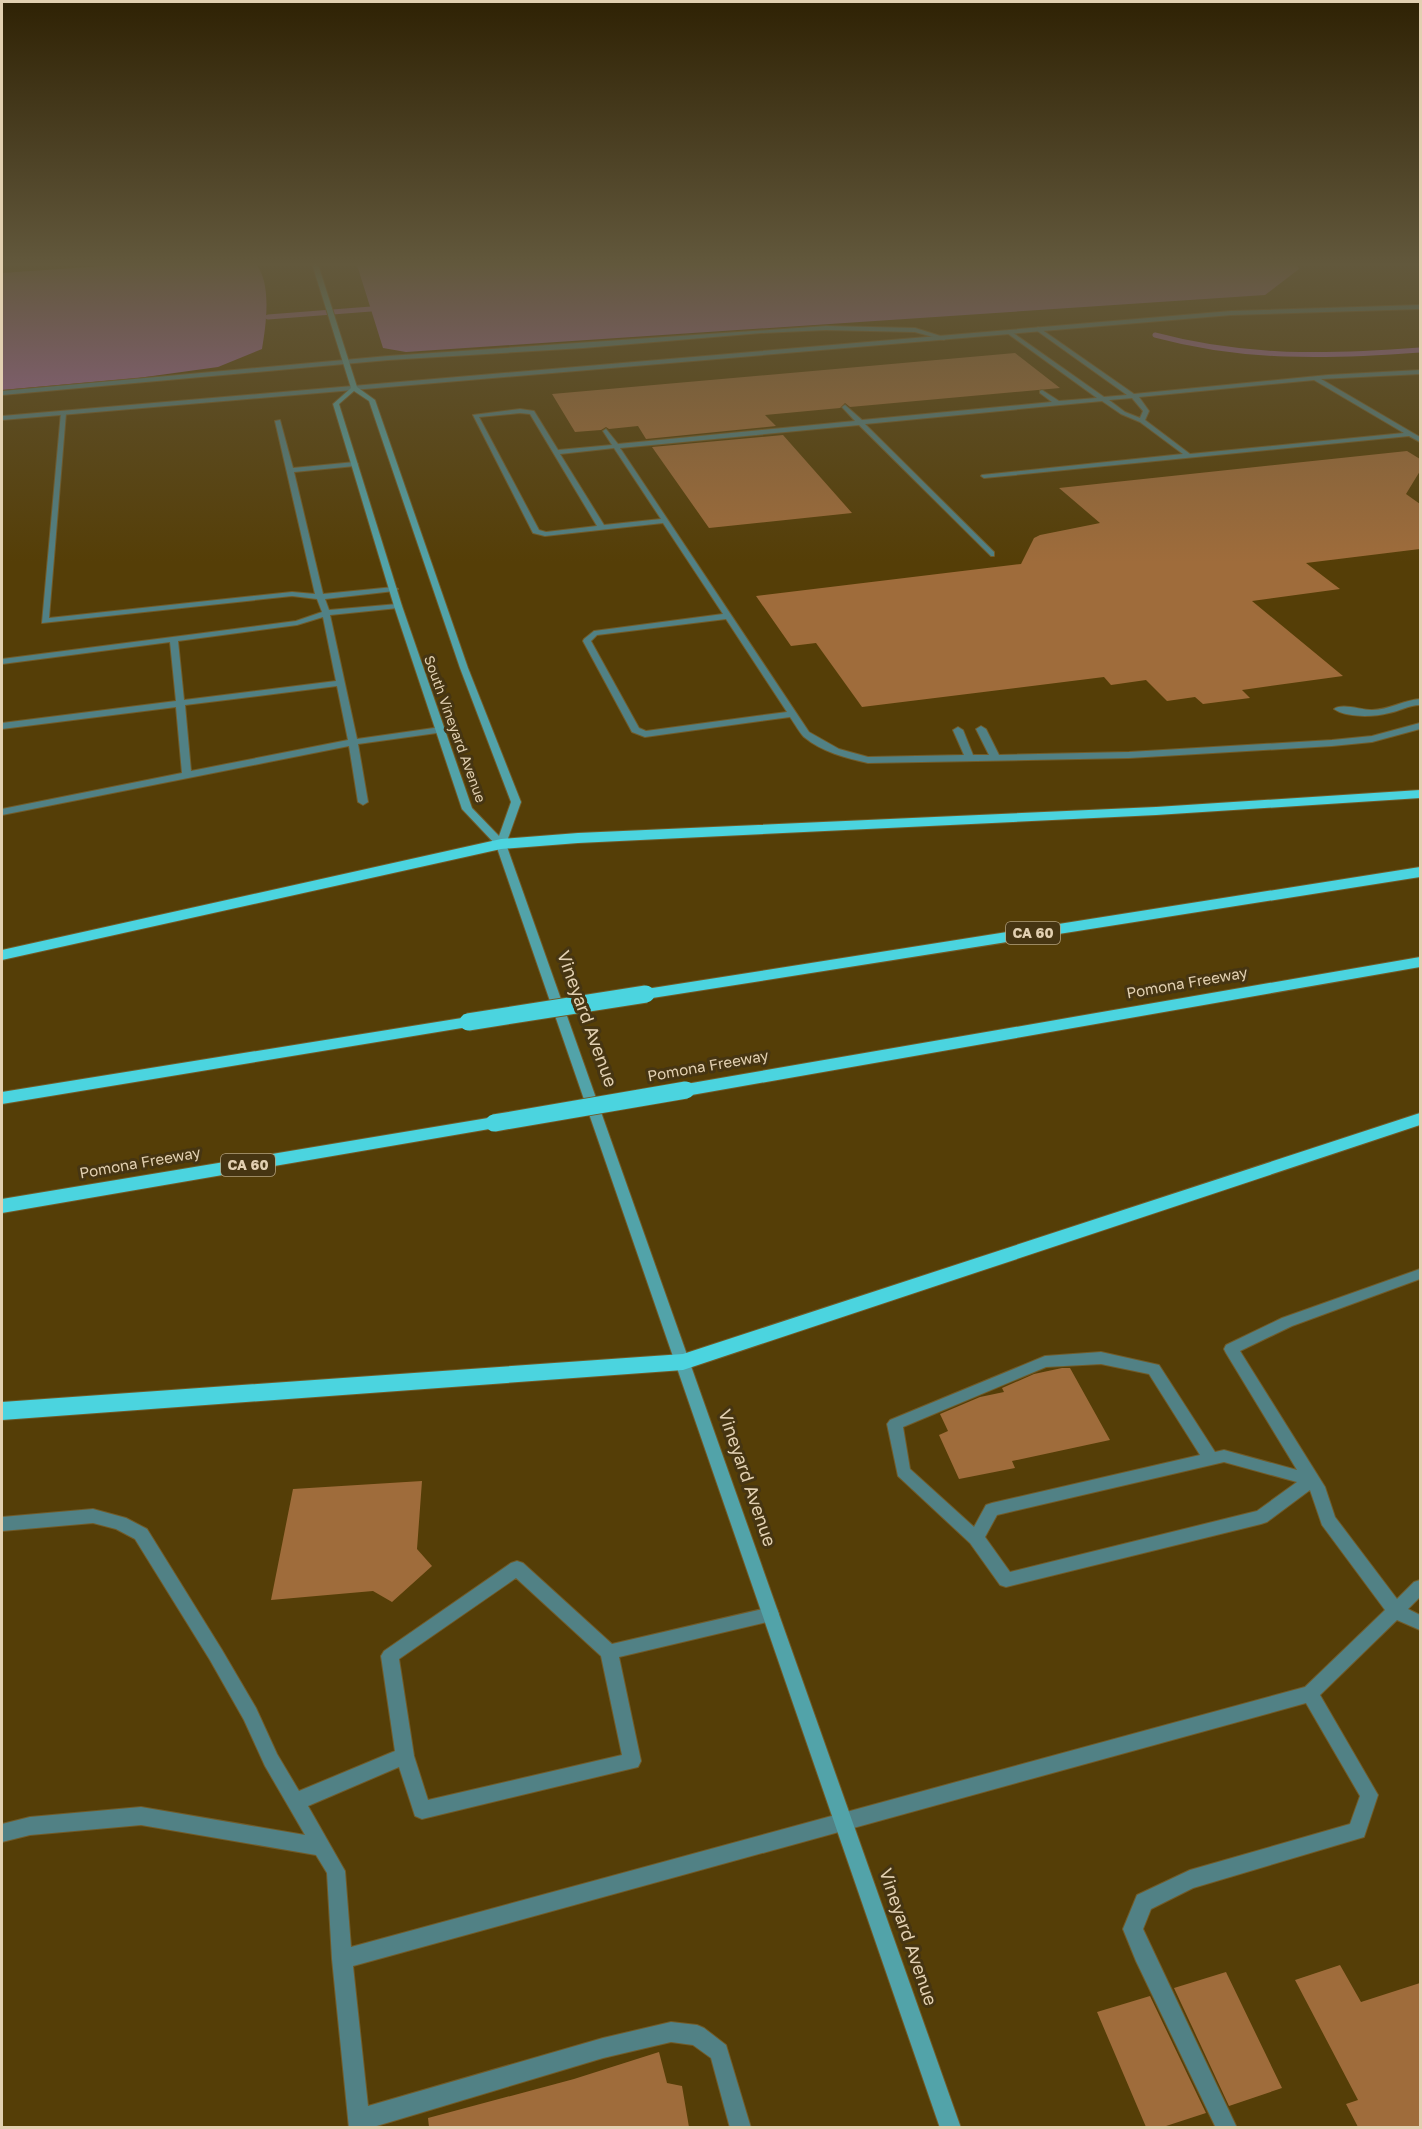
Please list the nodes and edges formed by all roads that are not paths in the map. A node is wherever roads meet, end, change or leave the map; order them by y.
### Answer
1 (342, 363) edge
2 (346, 363) edge
3 (639, 363) edge
4 (1054, 363) edge
5 (1086, 363) edge
6 (1420, 372) edge
7 (1316, 379) junction
8 (354, 387) junction
9 (1042, 392) dead end
10 (2, 393) edge
11 (1134, 397) junction
12 (1105, 399) junction
13 (1059, 404) junction
14 (844, 407) dead end
15 (63, 412) junction
16 (2, 418) edge
17 (278, 421) dead end
18 (1142, 421) junction
19 (860, 423) junction
20 (606, 431) dead end
21 (1420, 433) edge
22 (1410, 434) junction
23 (1420, 440) edge
24 (616, 447) junction
25 (556, 452) junction
26 (1189, 456) junction
27 (355, 464) junction
28 (290, 470) junction
29 (984, 476) dead end
30 (665, 521) junction
31 (602, 528) junction
32 (991, 554) dead end
33 (394, 589) junction
34 (320, 597) junction
35 (398, 606) junction
36 (326, 613) junction
37 (728, 616) junction
38 (174, 638) junction
39 (2, 661) edge
40 (340, 682) junction
41 (1420, 702) edge
42 (180, 703) junction
43 (1400, 705) junction
44 (793, 714) junction
45 (2, 726) edge
46 (1420, 726) edge
47 (981, 729) dead end
48 (441, 730) junction
49 (958, 730) dead end
50 (353, 742) junction
51 (995, 757) junction
52 (970, 758) junction
53 (187, 775) junction
54 (1420, 794) edge
55 (363, 802) dead end
56 (2, 812) edge
57 (501, 844) junction
58 (1420, 872) edge
59 (2, 955) edge
60 (1420, 962) edge
61 (2, 1098) edge
62 (1420, 1119) edge
63 (2, 1206) edge
64 (1420, 1274) edge
65 (683, 1362) junction
66 (2, 1411) edge
67 (1211, 1459) junction
68 (1311, 1480) junction
69 (2, 1524) edge
70 (976, 1538) junction
71 (1420, 1587) edge
72 (1396, 1611) junction
73 (771, 1614) junction
74 (1420, 1623) edge
75 (609, 1652) junction
76 (1310, 1694) junction
77 (405, 1756) junction
78 (295, 1802) junction
79 (843, 1822) junction
80 (2, 1833) edge
81 (322, 1847) junction
82 (342, 1959) junction
83 (359, 2123) edge
84 (741, 2127) edge
85 (951, 2127) edge
86 (1227, 2127) edge

1 - 10 street
2 - 8 main road, South Vineyard Avenue
3 - 8 street
4 - 12 street
5 - 11 street
6 - 7 street
7 - 11 street
7 - 22 street
8 - 15 street
8 - 27 main road, South Vineyard Avenue
8 - 57 main road, South Vineyard Avenue
9 - 13 street
11 - 12 street
11 - 18 street
12 - 13 street
12 - 18 street
13 - 19 street
14 - 19 street
15 - 16 street
15 - 34 street
17 - 28 street
18 - 26 street
19 - 24 street
19 - 32 street
20 - 24 street
21 - 22 street
22 - 23 street
22 - 26 street
24 - 25 street
24 - 30 street
25 - 31 street
25 - 31 street
26 - 29 street
27 - 28 street
27 - 33 main road, South Vineyard Avenue
28 - 34 street
30 - 31 street
30 - 37 street
33 - 34 street
33 - 35 main road, South Vineyard Avenue
34 - 36 street
35 - 36 street
35 - 48 main road, South Vineyard Avenue
36 - 38 street
36 - 40 street
37 - 44 street
37 - 44 street
38 - 39 street
38 - 42 street
40 - 42 street
40 - 50 street
41 - 43 street
42 - 45 street
42 - 53 street
43 - 43 street
44 - 52 street
46 - 51 street
47 - 51 street
48 - 50 street
48 - 57 main road, South Vineyard Avenue
49 - 52 street
50 - 53 street
50 - 55 street
51 - 52 street
53 - 56 street
54 - 57 highway
57 - 59 highway
57 - 65 main road, Vineyard Avenue
58 - 61 highway, CA 60, bridge
60 - 63 highway, Pomona Freeway / CA 60, bridge
62 - 65 highway
64 - 68 street
65 - 66 highway
65 - 73 main road, Vineyard Avenue
67 - 68 street
67 - 70 street
67 - 70 street
68 - 70 street
68 - 72 street
69 - 78 street
71 - 72 street
72 - 74 street
72 - 76 street
73 - 75 street
73 - 79 main road, Vineyard Avenue
75 - 77 street
75 - 77 street
76 - 79 street
76 - 86 street
77 - 78 street
78 - 81 street
79 - 82 street
79 - 85 main road, Vineyard Avenue
80 - 81 street
81 - 82 street
82 - 83 street
83 - 84 street

